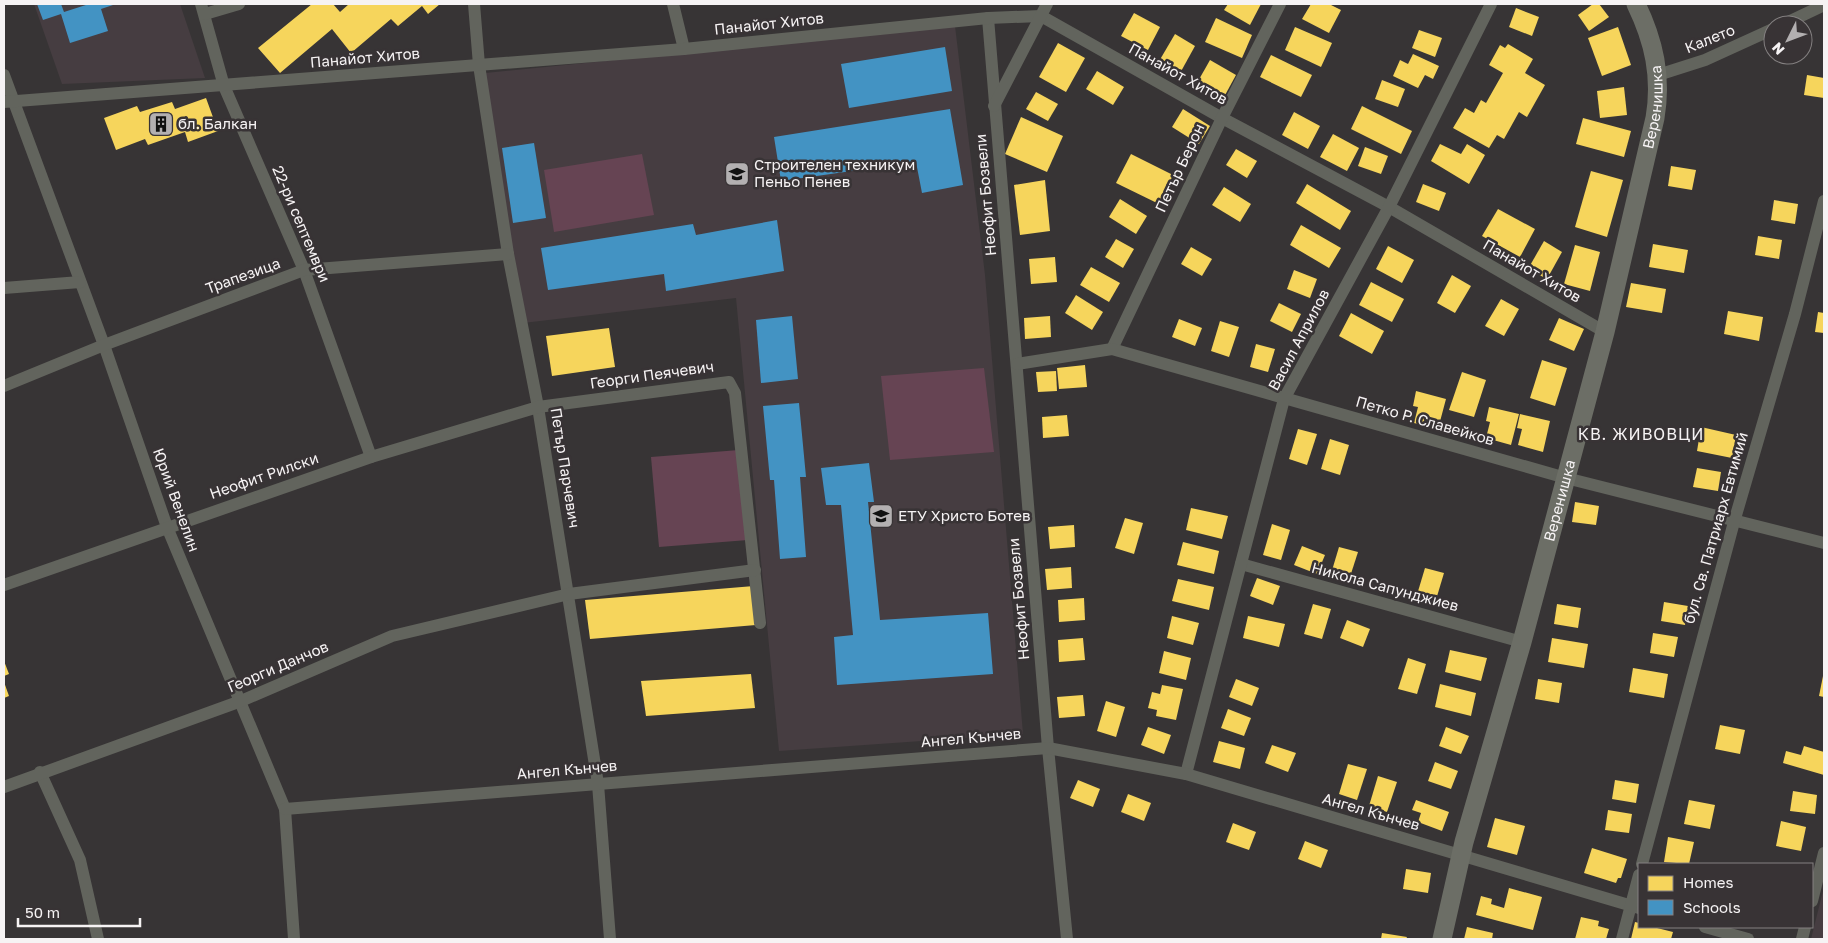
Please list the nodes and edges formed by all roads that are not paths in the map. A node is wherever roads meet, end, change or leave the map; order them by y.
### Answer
1 (238, 4) edge
2 (474, 4) edge
3 (673, 4) edge
4 (1047, 4) edge
5 (1280, 4) edge
6 (1491, 4) edge
7 (1636, 4) edge
8 (1824, 5) edge
9 (203, 9) edge
10 (1803, 15) edge
11 (1041, 16) junction
12 (988, 18) junction
13 (1763, 33) edge
14 (684, 49) junction
15 (479, 65) junction
16 (4, 75) edge
17 (1658, 75) junction
18 (224, 86) junction
19 (8, 102) edge
20 (994, 106) junction
21 (1222, 118) junction
22 (1824, 201) edge
23 (1388, 206) junction
24 (508, 254) junction
25 (304, 270) junction
26 (80, 282) junction
27 (4, 288) edge
28 (1605, 332) junction
29 (104, 345) junction
30 (1112, 349) junction
31 (1016, 364) junction
32 (4, 386) edge
33 (1284, 399) junction
34 (538, 408) junction
35 (371, 457) junction
36 (1566, 478) junction
37 (1734, 522) junction
38 (167, 526) junction
39 (1824, 543) edge
40 (1241, 564) junction
41 (755, 570) junction
42 (4, 585) edge
43 (569, 594) junction
44 (760, 623) dead end
45 (1522, 642) junction
46 (241, 701) junction
47 (1048, 748) junction
48 (40, 772) junction
49 (1186, 774) junction
50 (598, 784) junction
51 (4, 787) edge
52 (285, 809) junction
53 (1824, 853) edge
54 (1462, 856) junction
55 (1642, 863) edge
56 (1638, 883) edge
57 (1813, 896) edge
58 (1635, 907) edge
59 (1709, 928) edge
60 (98, 939) edge
61 (294, 939) edge
62 (610, 939) edge
63 (1067, 939) edge
64 (1442, 939) edge
65 (1622, 939) edge
66 (1748, 939) edge

1 - 9 street
2 - 15 street, Петър Парчевич
3 - 14 street
4 - 11 street
5 - 21 street, Петър Берон
6 - 23 street, Васил Априлов
7 - 17 main road, Веренишка
8 - 10 street
9 - 18 street, 22-ри септември
11 - 12 street, Панайот Хитов
11 - 20 street
11 - 21 street, Панайот Хитов
12 - 14 street, Панайот Хитов
12 - 20 street, Неофит Бозвели
13 - 17 street, Калето
14 - 15 street, Панайот Хитов
15 - 18 street, Панайот Хитов
15 - 24 street, Петър Парчевич
16 - 19 street, Юрий Венелин
17 - 28 main road, Веренишка
18 - 19 street, Панайот Хитов
18 - 25 street, 22-ри септември
19 - 26 street, Юрий Венелин
20 - 31 street, Неофит Бозвели
21 - 23 street, Панайот Хитов
21 - 30 street, Петър Берон
22 - 37 street, бул. Св. Патриарх Евтимий
23 - 28 street, Панайот Хитов
23 - 33 street, Васил Априлов
24 - 25 street, Трапезица
24 - 34 street, Петър Парчевич
25 - 29 street, Трапезица
25 - 35 street, 22-ри септември
26 - 27 street
26 - 29 street, Юрий Венелин
28 - 36 main road, Веренишка
29 - 32 street, Трапезица
29 - 38 street, Юрий Венелин
30 - 31 street, Петко Р. Славейков
30 - 33 street, Петко Р. Славейков
31 - 47 street, Неофит Бозвели
33 - 36 street, Петко Р. Славейков
33 - 40 street, Васил Априлов
34 - 35 street, Неофит Рилски
34 - 41 street, Георги Пеячевич
34 - 43 street, Петър Парчевич
35 - 38 street, Неофит Рилски
36 - 37 street, Петко Р. Славейков
36 - 45 main road, Веренишка
37 - 39 street, Петко Р. Славейков
37 - 55 street, бул. Св. Патриарх Евтимий
38 - 42 street, Неофит Рилски
38 - 46 street, Юрий Венелин
40 - 45 street, Никола Сапунджиев
40 - 49 street, Васил Априлов
41 - 43 street
41 - 44 street, Георги Пеячевич
43 - 46 street, Георги Данчов
43 - 50 street, Петър Парчевич
45 - 54 main road, Веренишка
46 - 48 street, Георги Данчов
46 - 52 street, Юрий Венелин
47 - 49 street, Ангел Кънчев
47 - 50 street, Ангел Кънчев
47 - 63 street, Неофит Бозвели
48 - 51 street, Георги Данчов
48 - 60 street
49 - 54 street, Ангел Кънчев
50 - 52 street, Ангел Кънчев
50 - 62 street, Петър Парчевич
52 - 61 street, Юрий Венелин
53 - 57 street
54 - 58 street, Ангел Кънчев
54 - 64 main road, Веренишка
56 - 58 street
58 - 65 street
59 - 66 street

